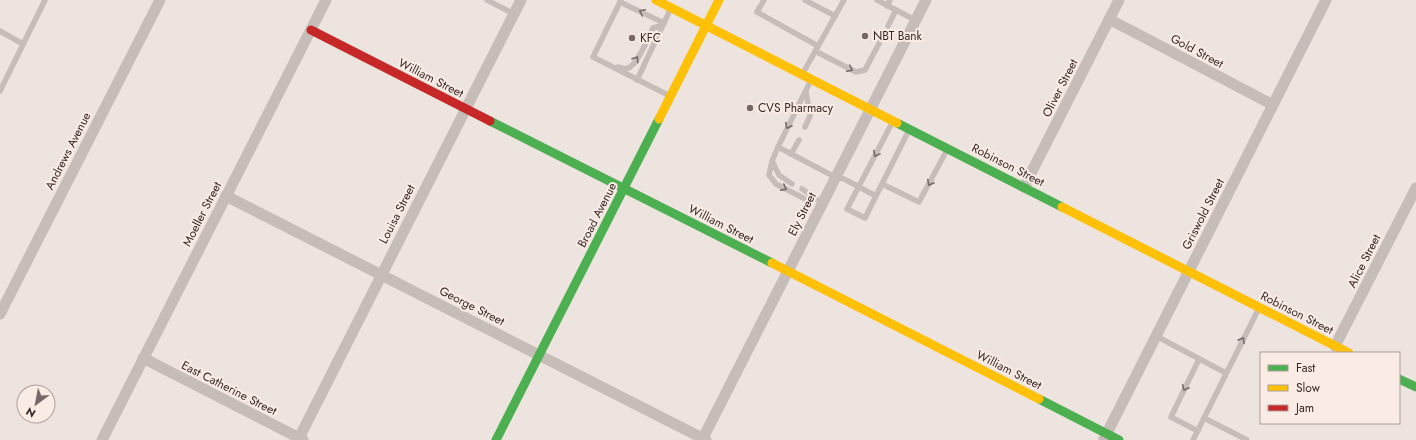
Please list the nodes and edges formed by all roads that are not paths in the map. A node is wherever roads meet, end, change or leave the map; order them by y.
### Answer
1 (45, 0) edge
2 (160, 0) edge
3 (326, 0) edge
4 (521, 0) edge
5 (656, 0) edge
6 (719, 0) edge
7 (764, 0) edge
8 (805, 0) edge
9 (844, 0) edge
10 (877, 0) edge
11 (926, 0) edge
12 (1118, 0) edge
13 (1326, 0) edge
14 (491, 1) edge
15 (621, 1) edge
16 (889, 3) edge
17 (671, 8) junction
18 (896, 10) junction
19 (514, 14) junction
20 (835, 16) junction
21 (1109, 19) junction
22 (915, 20) junction
23 (664, 24) junction
24 (706, 25) junction
25 (888, 26) dead end
26 (311, 30) junction
27 (0, 32) edge
28 (882, 38) dead end
29 (23, 44) junction
30 (817, 48) junction
31 (602, 62) junction
32 (802, 74) junction
33 (812, 79) junction
34 (637, 80) junction
35 (0, 91) edge
36 (806, 92) junction
37 (670, 96) junction
38 (1273, 105) junction
39 (465, 108) junction
40 (870, 109) junction
41 (893, 121) junction
42 (805, 127) dead end
43 (910, 129) junction
44 (799, 140) dead end
45 (778, 147) junction
46 (948, 148) junction
47 (791, 154) junction
48 (772, 161) junction
49 (835, 177) junction
50 (792, 184) dead end
51 (882, 184) junction
52 (859, 186) junction
53 (1024, 187) junction
54 (624, 188) junction
55 (1416, 188) edge
56 (802, 189) dead end
57 (226, 196) junction
58 (876, 196) junction
59 (819, 200) junction
60 (788, 271) junction
61 (1188, 271) junction
62 (381, 275) junction
63 (1259, 307) junction
64 (0, 314) edge
65 (1156, 336) junction
66 (1335, 346) junction
67 (1347, 352) edge
68 (539, 355) junction
69 (143, 358) junction
70 (1199, 359) junction
71 (1226, 373) junction
72 (1400, 379) edge
73 (1416, 387) edge
74 (1204, 418) junction
75 (1198, 431) junction
76 (1105, 437) edge
77 (300, 439) edge
78 (703, 439) edge
79 (102, 440) edge
80 (496, 440) edge
81 (1119, 440) edge
82 (1193, 440) edge
83 (1247, 440) edge

1 - 29 lane
2 - 64 street, Andrews Avenue
3 - 26 street, Moeller Street
4 - 19 street, Louisa Street
5 - 17 street, Robinson Street
6 - 24 street, Broad Avenue
7 - 30 lane
8 - 20 lane
9 - 20 lane
10 - 16 lane
11 - 22 street, Ely Street
12 - 21 street, Oliver Street
13 - 38 street, Griswold Street
14 - 19 lane
23 -> 15 lane
15 - 31 lane
16 - 18 lane
17 - 23 lane
17 - 24 street, Robinson Street
18 - 22 lane
18 - 25 lane
19 - 39 street, Louisa Street
20 - 30 lane
21 - 38 street, Gold Street
21 - 53 street, Oliver Street
22 - 40 street, Ely Street
31 -> 23 lane
23 - 34 lane
24 - 32 street, Robinson Street
24 - 37 street, Broad Avenue
26 - 39 street, William Street
26 - 57 street, Moeller Street
27 - 29 lane
30 -> 28 lane
29 - 35 lane
30 - 32 lane
31 - 34 lane
32 - 33 street, Robinson Street
33 - 36 lane
33 - 40 street, Robinson Street
34 - 37 lane
36 - 42 lane
36 -> 45 lane
37 - 54 street, Broad Avenue
38 - 61 street, Griswold Street
39 - 54 street, William Street
39 - 62 street, Louisa Street
40 - 41 street, Robinson Street
40 - 49 street, Ely Street
41 - 43 street, Robinson Street
41 -> 52 lane
43 - 46 street, Robinson Street
43 - 51 lane
44 - 47 lane
45 - 47 lane
45 - 48 lane
46 -> 51 lane
46 - 53 street, Robinson Street
47 - 49 lane
48 - 50 lane
48 -> 59 lane
49 - 52 lane
49 - 59 street, Ely Street
51 - 58 lane
52 - 58 lane
52 - 58 lane
53 - 61 street, Robinson Street
54 - 60 street, William Street
54 - 68 street, Broad Avenue
55 - 66 street, Alice Street
56 - 59 lane
57 - 62 street, George Street
57 - 69 street, Moeller Street
59 - 60 street, Ely Street
60 - 76 street, William Street
60 - 78 street, Ely Street
61 - 63 street, Robinson Street
61 - 65 street, Griswold Street
62 - 68 street, George Street
62 - 77 street, Louisa Street
63 - 66 street, Robinson Street
71 -> 63 lane
65 - 70 lane
65 - 76 street, Griswold Street
66 - 67 street, Robinson Street
68 - 78 street, George Street
68 - 80 street, Broad Avenue
69 - 77 street, East Catherine Street
69 - 79 street, Moeller Street
70 - 71 lane
70 -> 75 lane
71 - 74 lane
72 - 73 street
74 - 75 lane
74 - 83 lane
75 - 82 lane
76 - 81 street, William Street

